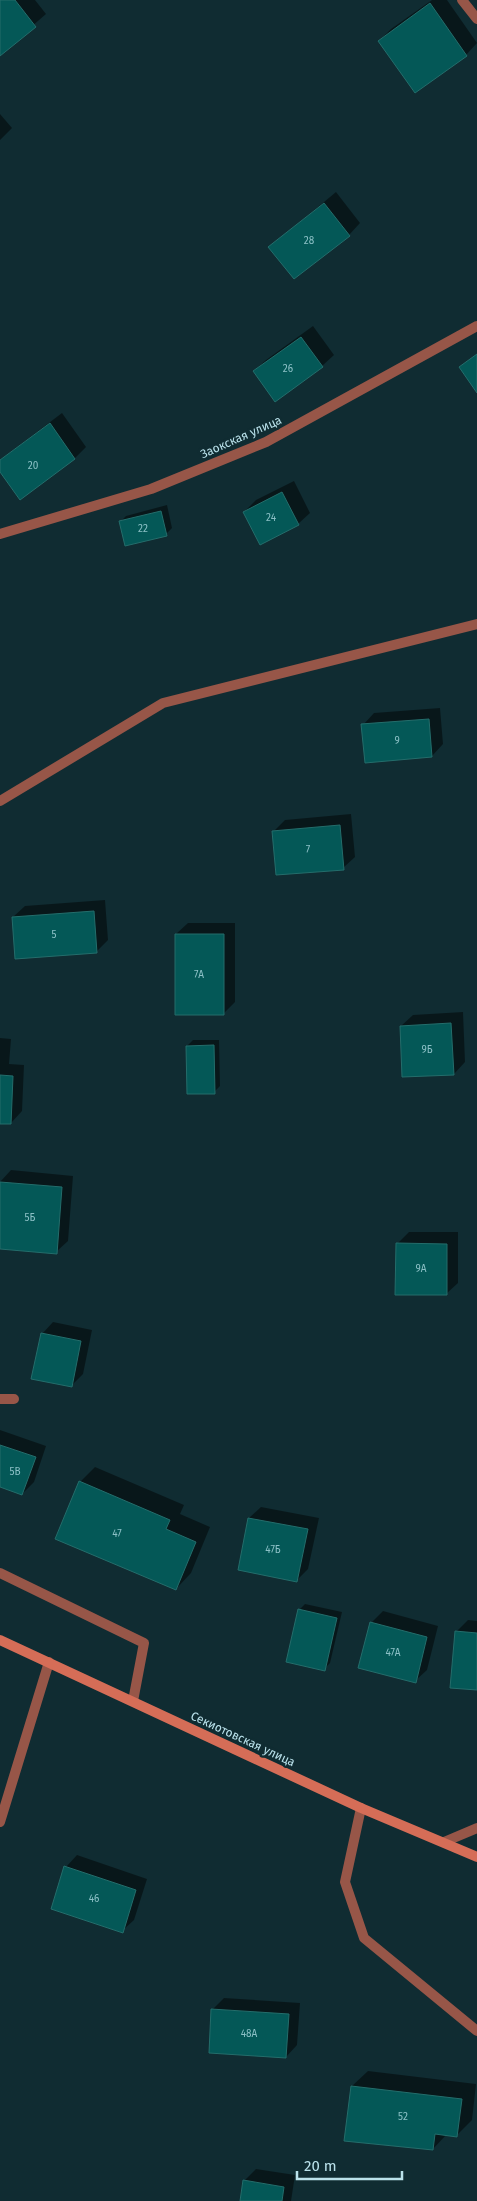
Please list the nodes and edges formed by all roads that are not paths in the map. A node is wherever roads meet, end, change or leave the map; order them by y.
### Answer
1 (462, 0) edge
2 (477, 19) edge
3 (477, 326) edge
4 (0, 534) edge
5 (477, 624) edge
6 (0, 801) edge
7 (0, 1399) edge
8 (14, 1399) dead end
9 (0, 1572) edge
10 (0, 1640) edge
11 (49, 1662) junction
12 (133, 1701) junction
13 (361, 1808) junction
14 (0, 1822) edge
15 (477, 1828) edge
16 (444, 1842) junction
17 (477, 1857) edge
18 (477, 2031) edge

1 - 2 street
3 - 4 street, Заокская улица
5 - 6 street
7 - 8 street
9 - 12 street
10 - 11 main road, Секиотовская улица
11 - 12 main road, Секиотовская улица
11 - 14 street
12 - 13 main road, Секиотовская улица
13 - 16 main road, Секиотовская улица
13 - 18 street
15 - 16 street
16 - 17 main road, Секиотовская улица

